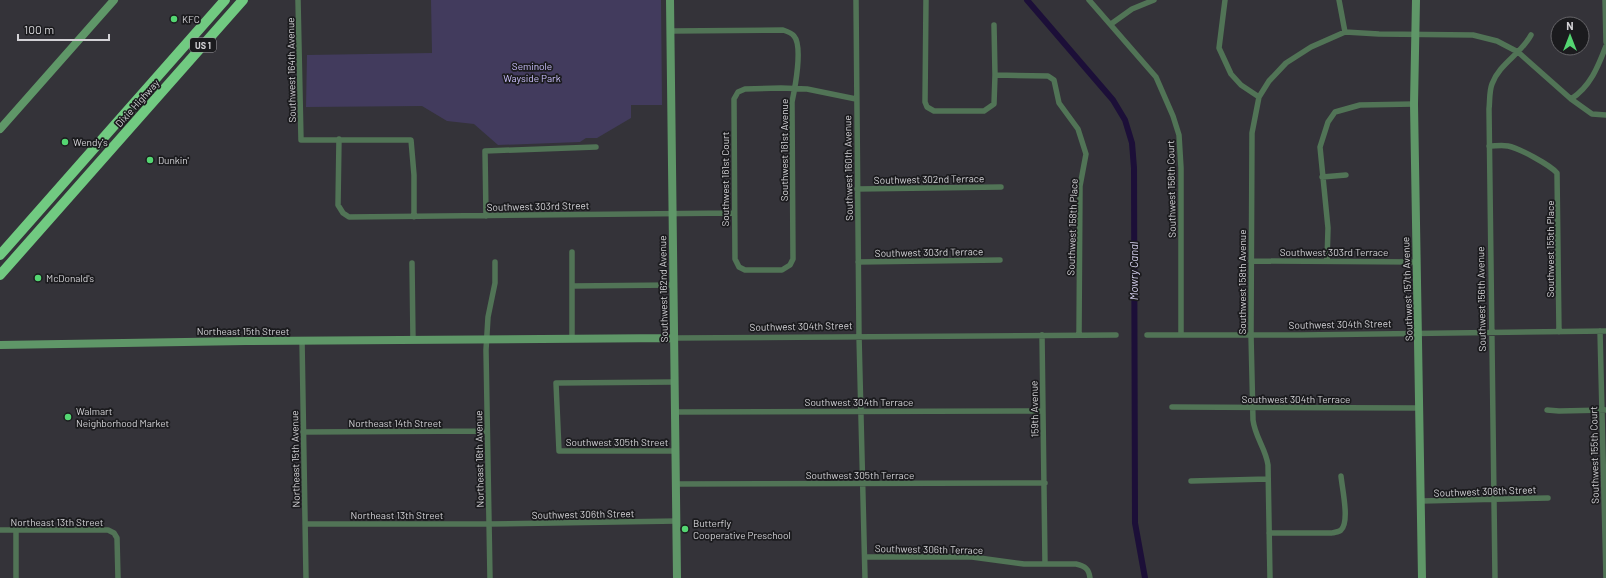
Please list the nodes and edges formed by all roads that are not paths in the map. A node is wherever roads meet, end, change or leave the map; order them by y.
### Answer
1 (114, 0) edge
2 (225, 0) edge
3 (243, 0) edge
4 (298, 0) edge
5 (670, 0) edge
6 (856, 0) edge
7 (926, 0) edge
8 (1089, 0) edge
9 (1154, 0) edge
10 (1226, 0) edge
11 (1340, 0) edge
12 (1416, 0) edge
13 (1605, 0) edge
14 (1111, 24) junction
15 (994, 25) dead end
16 (671, 30) junction
17 (1344, 32) junction
18 (1415, 34) junction
19 (1531, 35) dead end
20 (1606, 42) edge
21 (1606, 46) edge
22 (1518, 52) junction
23 (161, 72) junction
24 (995, 75) junction
25 (795, 88) junction
26 (1259, 97) junction
27 (1571, 99) junction
28 (856, 100) junction
29 (1414, 104) junction
30 (1606, 115) edge
31 (0, 128) edge
32 (339, 139) junction
33 (118, 141) junction
34 (1489, 146) junction
35 (95, 147) junction
36 (596, 147) dead end
37 (1346, 175) dead end
38 (1322, 177) junction
39 (1001, 187) dead end
40 (857, 189) junction
41 (672, 213) junction
42 (734, 213) junction
43 (486, 216) junction
44 (414, 217) junction
45 (50, 219) junction
46 (572, 252) dead end
47 (0, 255) edge
48 (1000, 260) dead end
49 (1251, 261) junction
50 (1327, 261) junction
51 (495, 262) dead end
52 (858, 262) junction
53 (1416, 262) junction
54 (412, 263) dead end
55 (739, 267) joint
56 (0, 275) edge
57 (673, 285) junction
58 (572, 286) junction
59 (1603, 331) edge
60 (1560, 332) junction
61 (1419, 333) junction
62 (1491, 333) junction
63 (1042, 335) junction
64 (1079, 335) junction
65 (1116, 335) dead end
66 (1147, 335) dead end
67 (1182, 335) junction
68 (1251, 335) junction
69 (859, 336) junction
70 (572, 338) junction
71 (674, 338) junction
72 (487, 339) junction
73 (302, 340) junction
74 (413, 340) junction
75 (0, 345) edge
76 (674, 382) junction
77 (1172, 407) dead end
78 (1252, 408) junction
79 (1420, 408) junction
80 (861, 410) junction
81 (1546, 410) dead end
82 (1604, 410) edge
83 (1043, 411) junction
84 (675, 412) junction
85 (487, 431) junction
86 (303, 432) junction
87 (676, 451) junction
88 (1605, 474) edge
89 (1341, 476) dead end
90 (1268, 479) junction
91 (1191, 481) dead end
92 (1045, 483) junction
93 (676, 484) junction
94 (861, 484) junction
95 (1548, 498) dead end
96 (1493, 500) junction
97 (1422, 502) junction
98 (677, 521) junction
99 (305, 524) junction
100 (489, 524) junction
101 (0, 530) edge
102 (16, 531) junction
103 (1269, 533) junction
104 (1606, 544) edge
105 (864, 556) junction
106 (1045, 564) junction
107 (16, 578) edge
108 (118, 578) edge
109 (306, 578) edge
110 (490, 578) edge
111 (677, 578) edge
112 (865, 578) edge
113 (1090, 578) edge
114 (1270, 578) edge
115 (1422, 578) edge
116 (1495, 578) edge
117 (1606, 578) edge

1 - 31 street
2 - 23 highway, Dixie Highway / US 1
3 - 33 highway, Dixie Highway / US 1
4 - 32 street, Southwest 164th Avenue
5 - 16 street, Southwest 162nd Avenue
6 - 28 street, Southwest 160th Avenue
7 - 24 street
8 - 14 street, Southwest 158th Court
9 - 14 street
10 - 26 street
11 - 17 street
12 - 18 street, Southwest 157th Avenue
13 - 20 street
14 - 67 street, Southwest 158th Court
15 - 24 street
16 - 25 street, Southwest 161st Avenue
16 - 41 street, Southwest 162nd Avenue
17 - 18 street
17 - 26 street
18 - 22 street
18 - 29 street, Southwest 157th Avenue
19 - 22 street, Southwest 156th Avenue
21 - 27 street
22 - 27 street
22 - 34 street, Southwest 156th Avenue
23 - 33 highway
23 - 35 highway, Dixie Highway / US 1
24 - 64 street, Southwest 158th Place
25 - 28 street
25 - 42 street, Southwest 161st Court
25 - 55 street, Southwest 161st Avenue
26 - 49 street, Southwest 158th Avenue
27 - 30 street
28 - 40 street, Southwest 160th Avenue
29 - 38 street
29 - 53 street, Southwest 157th Avenue
32 - 44 street, Southwest 303rd Street
32 - 44 street
33 - 45 highway, Dixie Highway / US 1
34 - 60 street, Southwest 155th Place
34 - 62 street, Southwest 156th Avenue
35 - 45 highway
35 - 47 highway, Dixie Highway / US 1
36 - 43 street
37 - 38 street
38 - 50 street
39 - 40 street, Southwest 302nd Terrace
40 - 52 street, Southwest 160th Avenue
41 - 42 street, Southwest 303rd Street
41 - 43 street, Southwest 303rd Street
41 - 57 street, Southwest 162nd Avenue
42 - 55 street, Southwest 161st Court
43 - 44 street, Southwest 303rd Street
45 - 56 highway, Dixie Highway / US 1
46 - 58 street
48 - 52 street, Southwest 303rd Terrace
49 - 50 street, Southwest 303rd Terrace
49 - 68 street, Southwest 158th Avenue
50 - 53 street, Southwest 303rd Terrace
51 - 72 street, Northeast 16th Avenue
52 - 69 street, Southwest 160th Avenue
53 - 61 street, Southwest 157th Avenue
54 - 74 street
57 - 58 street
57 - 71 street, Southwest 162nd Avenue
58 - 70 street
59 - 60 street, Southwest 304th Street
59 - 82 street, Southwest 155th Court
60 - 62 street, Southwest 304th Street
61 - 62 street, Southwest 304th Street
61 - 68 street, Southwest 304th Street
61 - 79 street, Southwest 157th Avenue
62 - 96 street, Southwest 156th Avenue
63 - 64 street, Southwest 304th Street
63 - 69 street, Southwest 304th Street
63 - 83 street, 159th Avenue
64 - 65 street, Southwest 304th Street
66 - 67 street, Southwest 304th Street
67 - 68 street, Southwest 304th Street
68 - 78 street, Southwest 158th Avenue
69 - 71 street, Southwest 304th Street
69 - 80 street, Southwest 160th Avenue
70 - 71 street, Southwest 304th Street
70 - 72 street, Southwest 304th Street
71 - 76 street, Southwest 162nd Avenue
72 - 74 street, Northeast 15th Street
72 - 85 street, Northeast 16th Avenue
73 - 74 street, Northeast 15th Street
73 - 75 street, Northeast 15th Street
73 - 86 street, Northeast 15th Avenue
76 - 84 street, Southwest 162nd Avenue
76 - 87 street, Southwest 305th Street
77 - 78 street, Southwest 304th Terrace
78 - 79 street, Southwest 304th Terrace
78 - 90 street, Southwest 158th Avenue
79 - 97 street, Southwest 157th Avenue
80 - 83 street, Southwest 304th Terrace
80 - 84 street, Southwest 304th Terrace
80 - 94 street, Southwest 160th Avenue
81 - 82 street
82 - 88 street, Southwest 155th Court
83 - 92 street, 159th Avenue
84 - 87 street, Southwest 162nd Avenue
85 - 86 street, Northeast 14th Street
85 - 100 street, Northeast 16th Avenue
86 - 99 street, Northeast 15th Avenue
87 - 93 street, Southwest 162nd Avenue
88 - 104 street, Southwest 155th Court
89 - 103 street
90 - 91 street
90 - 103 street, Southwest 158th Avenue
92 - 94 street, Southwest 305th Terrace
92 - 106 street, 159th Avenue
93 - 94 street, Southwest 305th Terrace
93 - 98 street, Southwest 162nd Avenue
94 - 105 street
95 - 96 street, Southwest 306th Street
96 - 97 street, Southwest 306th Street
96 - 116 street, Southwest 156th Avenue
97 - 115 street, Southwest 157th Avenue
98 - 100 street, Southwest 306th Street
98 - 111 street, Southwest 162nd Avenue
99 - 100 street, Northeast 13th Street
99 - 109 street, Northeast 15th Avenue
100 - 110 street, Northeast 16th Avenue
101 - 102 street, Northeast 13th Street
102 - 107 street
102 - 108 street, Northeast 13th Street
103 - 114 street, Southwest 158th Avenue
104 - 117 street, Southwest 155th Court
105 - 106 street, Southwest 306th Terrace
105 - 112 street
106 - 113 street, Southwest 306th Terrace

